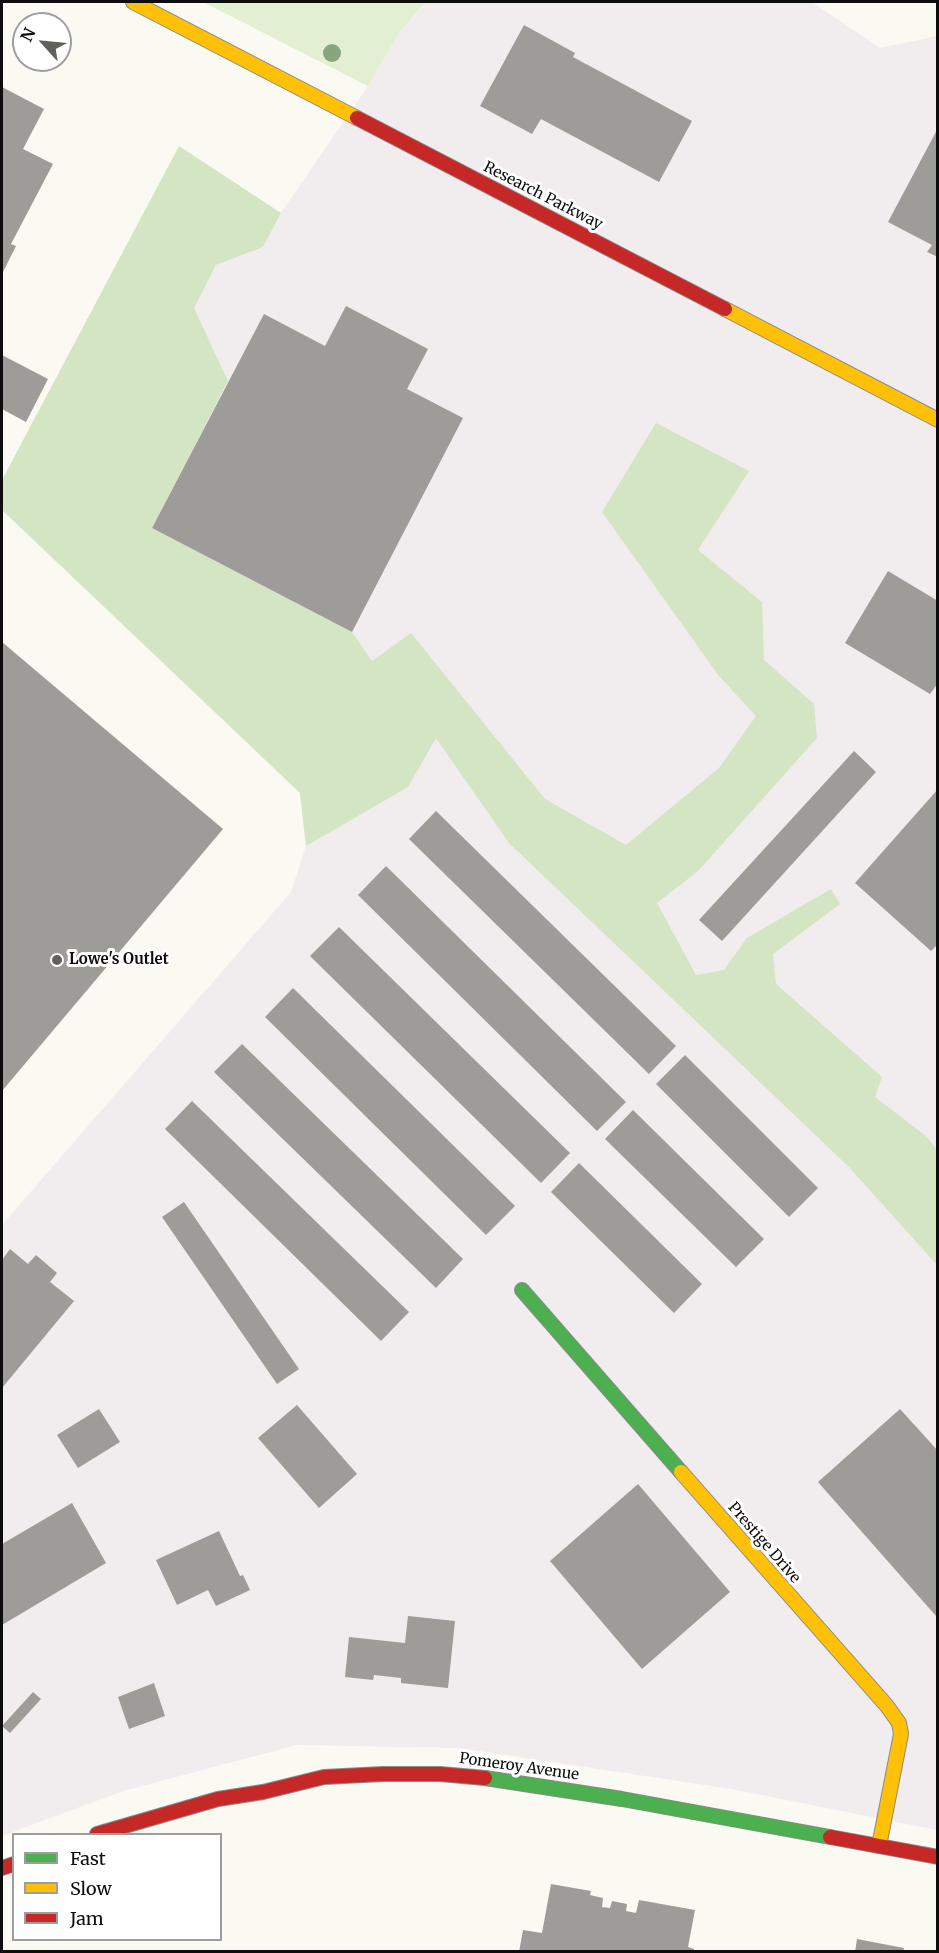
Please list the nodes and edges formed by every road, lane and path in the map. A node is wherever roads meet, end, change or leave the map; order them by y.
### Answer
1 (133, 2) edge
2 (938, 420) edge
3 (522, 1290) dead end
4 (100, 1833) edge
5 (879, 1846) junction
6 (938, 1857) edge

1 - 2 main road, Research Parkway
3 - 5 main road, Prestige Drive
4 - 5 main road, Pomeroy Avenue
5 - 6 main road, Pomeroy Avenue

